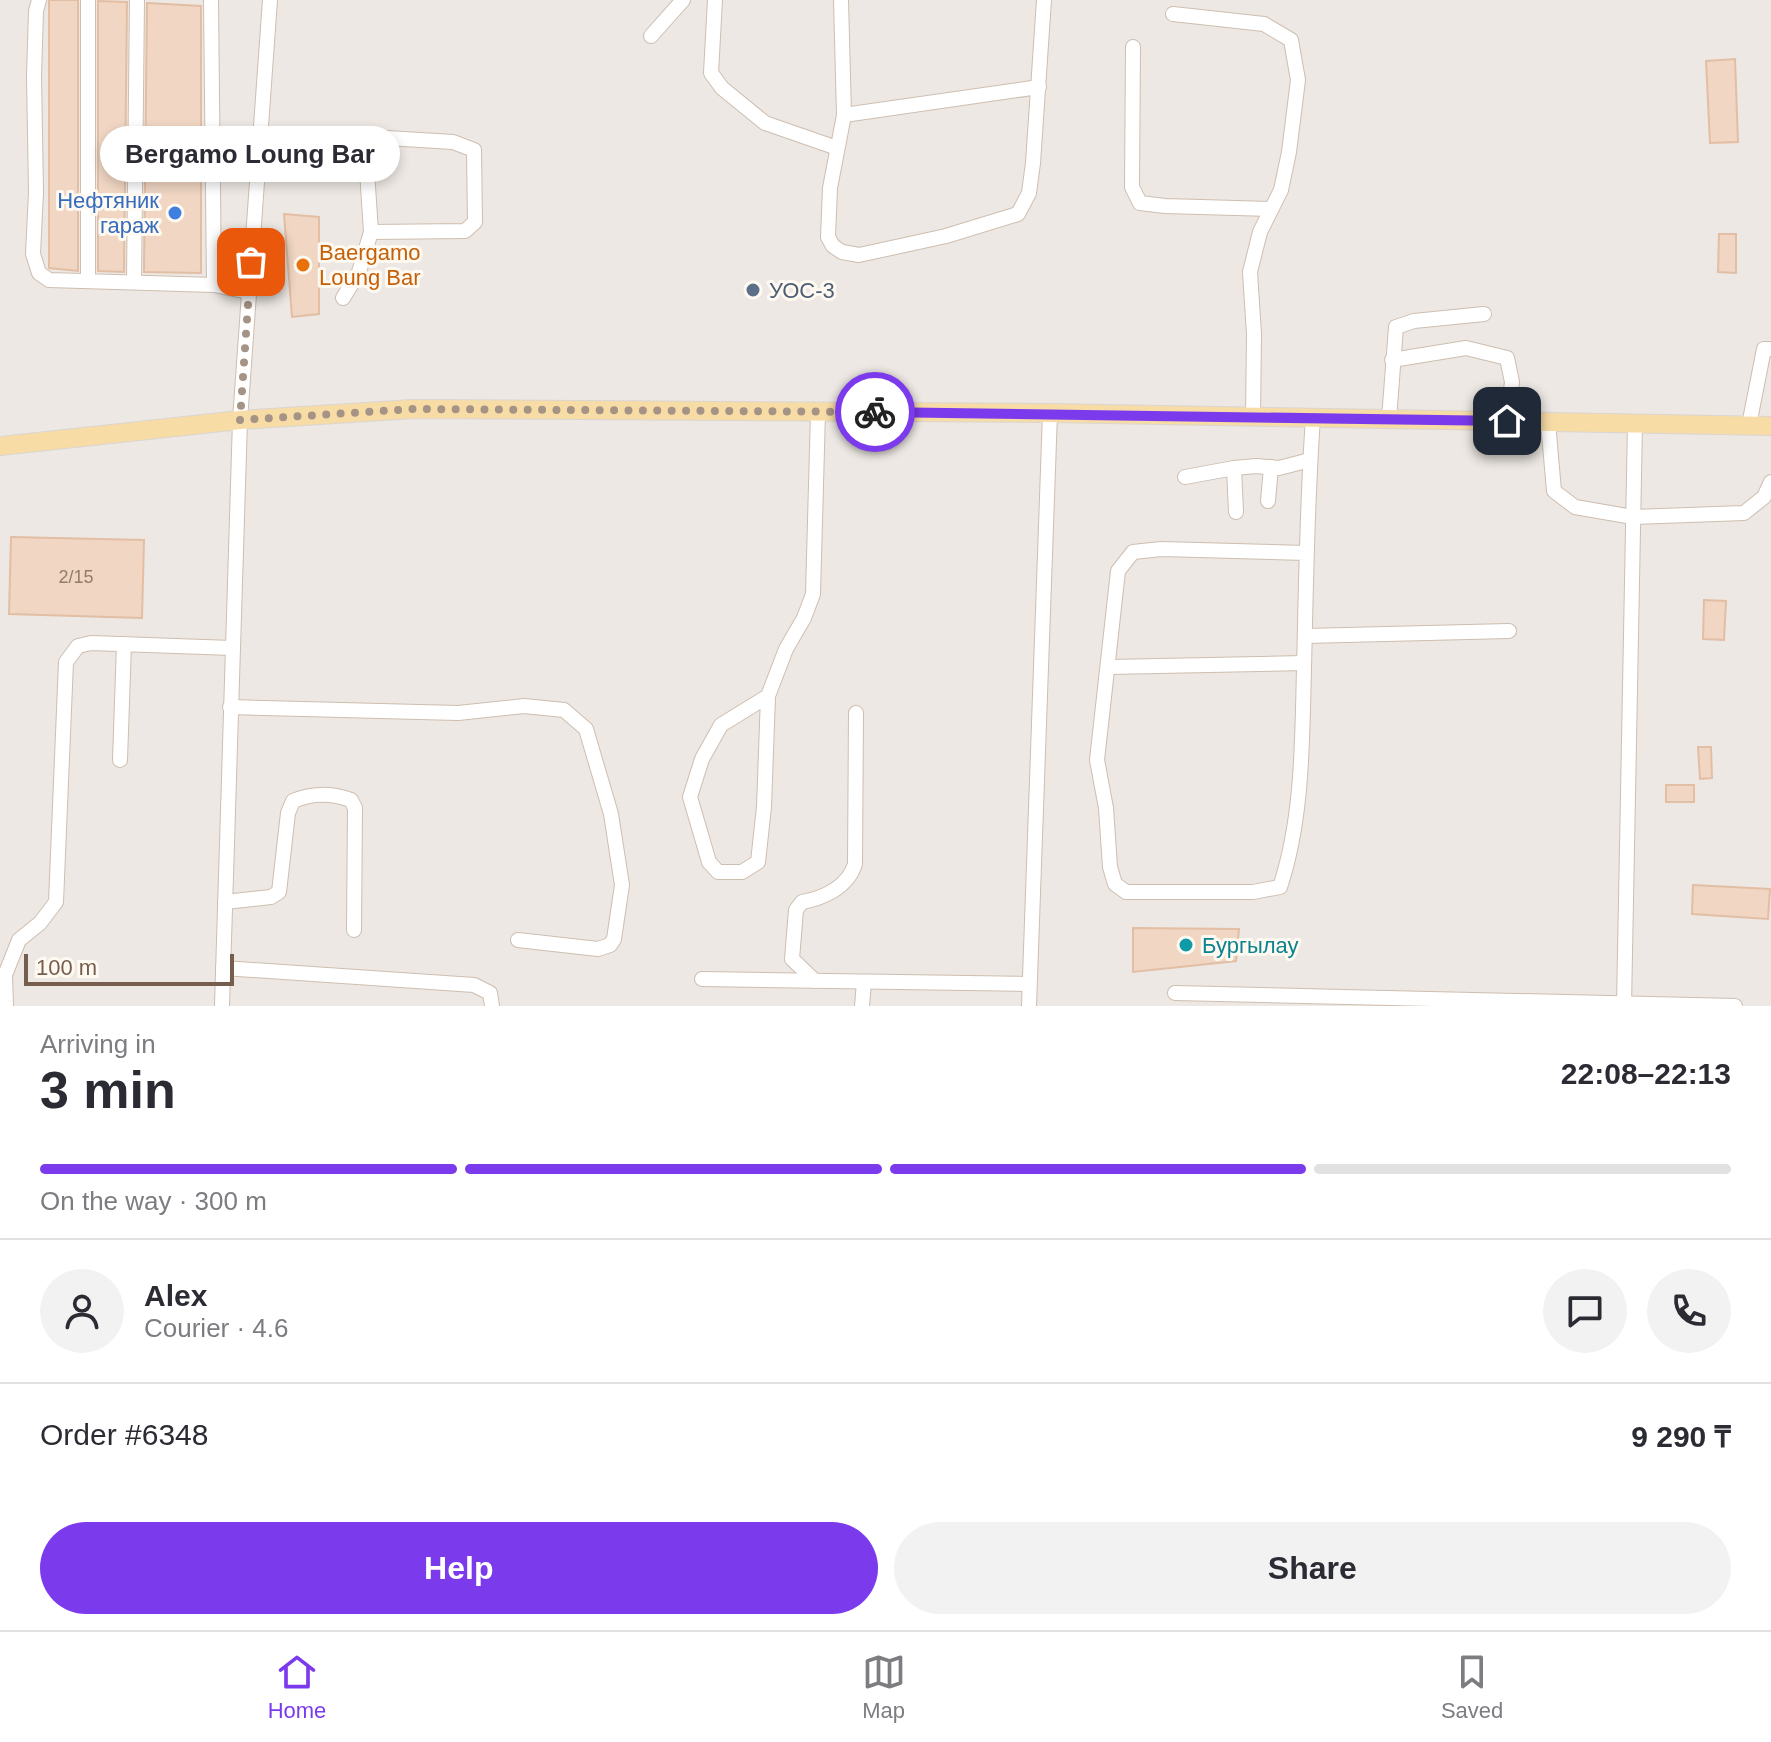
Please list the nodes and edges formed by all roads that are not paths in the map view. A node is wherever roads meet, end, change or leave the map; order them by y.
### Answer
1 (39, 0) edge
2 (88, 0) edge
3 (137, 0) edge
4 (211, 0) edge
5 (270, 0) edge
6 (683, 0) edge
7 (715, 0) edge
8 (841, 0) edge
9 (1044, 0) edge
10 (1173, 14) dead end
11 (651, 36) dead end
12 (1133, 47) dead end
13 (1039, 87) junction
14 (844, 115) junction
15 (260, 142) junction
16 (345, 146) junction
17 (837, 148) junction
18 (1271, 209) junction
19 (371, 232) junction
20 (88, 280) junction
21 (134, 281) junction
22 (214, 285) junction
23 (249, 292) junction
24 (343, 298) dead end
25 (1484, 314) dead end
26 (1771, 349) edge
27 (1392, 360) junction
28 (818, 412) junction
29 (1050, 413) junction
30 (1253, 417) junction
31 (1313, 418) junction
32 (1389, 419) junction
33 (240, 420) junction
34 (1507, 421) junction
35 (1548, 422) junction
36 (1635, 423) junction
37 (1749, 425) junction
38 (1771, 426) edge
39 (0, 446) edge
40 (1310, 460) junction
41 (1271, 467) junction
42 (1234, 468) junction
43 (1185, 477) dead end
44 (1771, 482) edge
45 (1268, 501) dead end
46 (1236, 512) dead end
47 (1633, 517) junction
48 (1306, 553) junction
49 (1509, 631) dead end
50 (1305, 636) junction
51 (124, 644) junction
52 (232, 648) junction
53 (1304, 663) junction
54 (1109, 667) junction
55 (768, 696) junction
56 (230, 707) junction
57 (856, 713) dead end
58 (120, 760) dead end
59 (225, 902) junction
60 (354, 930) dead end
61 (518, 940) dead end
62 (223, 968) junction
63 (702, 979) dead end
64 (815, 981) junction
65 (864, 982) junction
66 (1029, 984) junction
67 (1175, 993) dead end
68 (1624, 1004) edge
69 (6, 1006) edge
70 (222, 1006) edge
71 (492, 1006) edge
72 (862, 1006) edge
73 (1029, 1006) edge
74 (1735, 1006) edge

1 - 20 street
2 - 20 street
3 - 21 street
4 - 22 street
5 - 15 street
6 - 11 street
7 - 17 street
8 - 14 street
9 - 13 street
10 - 18 street
12 - 18 street
13 - 14 street
13 - 17 street
14 - 17 street
15 - 16 street
15 - 23 street
16 - 19 street
16 - 19 street
18 - 30 street
19 - 24 street
20 - 21 street
21 - 22 street
22 - 23 street
23 - 33 street
25 - 27 street
26 - 37 street
27 - 32 street
27 - 34 street
28 - 29 main road
28 - 33 main road
28 - 55 street
29 - 30 main road
29 - 66 street
30 - 31 main road
31 - 32 main road
31 - 40 street
32 - 34 main road
33 - 39 main road
33 - 52 street
34 - 35 main road
35 - 36 main road
35 - 47 street
36 - 37 main road
36 - 47 street
37 - 38 main road
40 - 41 street
40 - 48 street
41 - 42 street
41 - 45 street
42 - 43 street
42 - 46 street
44 - 47 street
47 - 68 street
48 - 50 street
48 - 54 street
49 - 50 street
50 - 53 street
51 - 52 street
51 - 58 street
51 - 69 street
52 - 56 street
53 - 54 street
53 - 54 street
55 - 55 street
56 - 59 street
56 - 61 street
57 - 64 street
59 - 60 street
59 - 62 street
62 - 70 street
62 - 71 street
63 - 64 street
64 - 65 street
65 - 66 street
65 - 72 street
66 - 73 street
67 - 68 street
68 - 74 street

